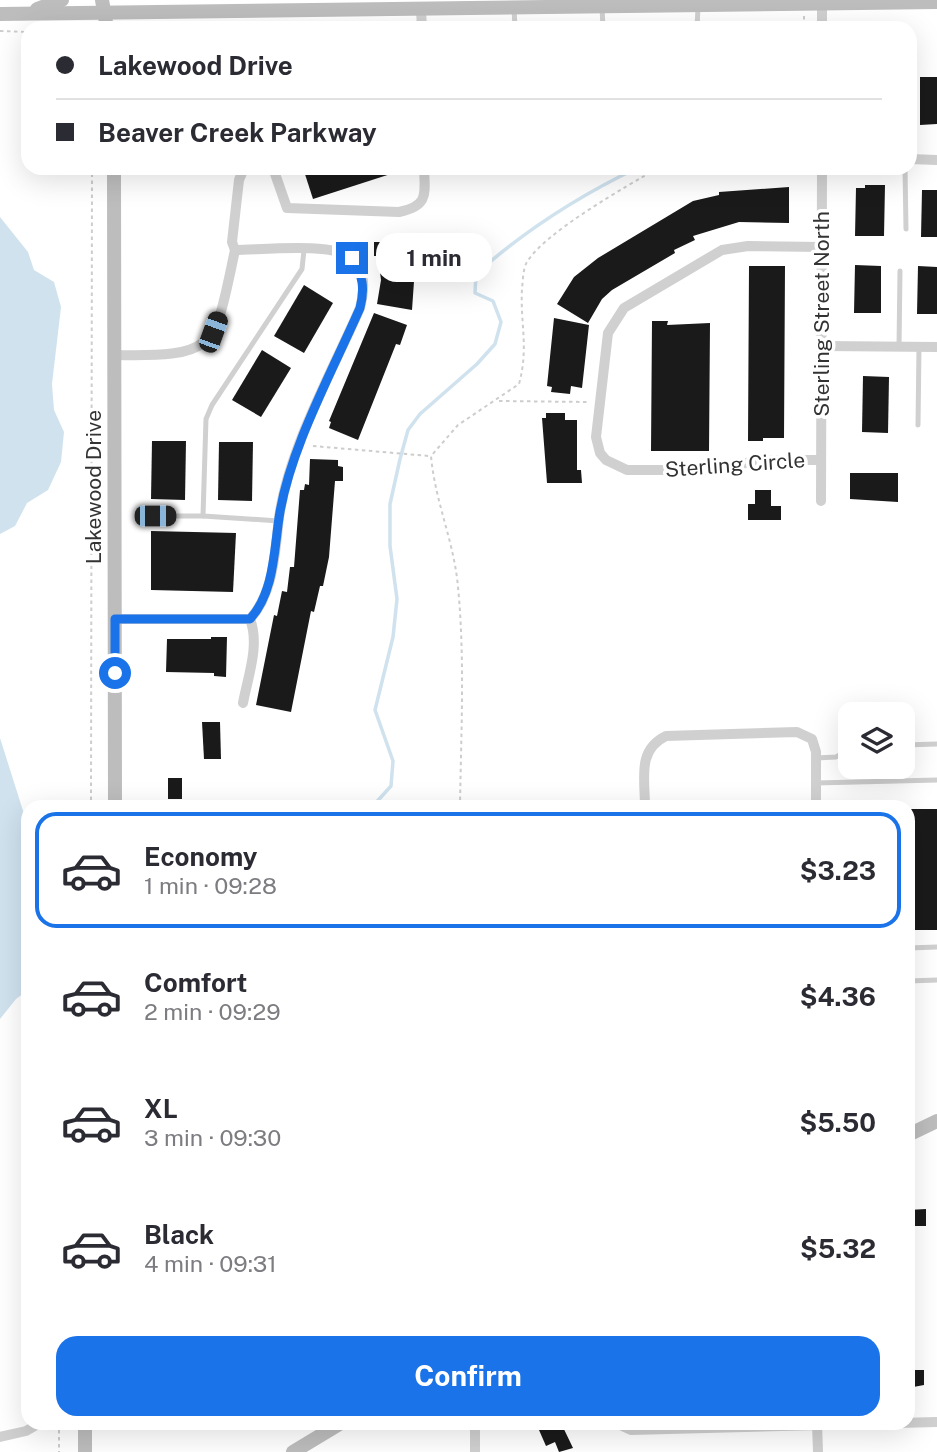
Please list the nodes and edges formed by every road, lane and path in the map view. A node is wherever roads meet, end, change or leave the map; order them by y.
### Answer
1 (62, 0) edge
2 (937, 2) edge
3 (743, 3) edge
4 (822, 4) junction
5 (104, 6) edge
6 (415, 6) edge
7 (698, 6) junction
8 (602, 7) junction
9 (514, 8) junction
10 (7, 14) edge
11 (515, 21) edge
12 (603, 21) edge
13 (697, 21) edge
14 (822, 21) edge
15 (0, 31) edge
16 (21, 32) edge
17 (917, 159) edge
18 (937, 160) edge
19 (92, 175) edge
20 (114, 175) edge
21 (241, 175) edge
22 (275, 175) edge
23 (424, 175) edge
24 (647, 175) edge
25 (822, 175) edge
26 (905, 175) edge
27 (906, 229) dead end
28 (822, 247) junction
29 (235, 250) junction
30 (304, 250) junction
31 (900, 271) dead end
32 (822, 346) junction
33 (899, 347) junction
34 (919, 347) junction
35 (937, 347) edge
36 (115, 355) junction
37 (601, 400) junction
38 (498, 401) junction
39 (918, 425) dead end
40 (302, 442) junction
41 (431, 456) junction
42 (821, 460) junction
43 (821, 501) dead end
44 (155, 516) dead end
45 (203, 516) junction
46 (279, 521) junction
47 (115, 619) junction
48 (250, 619) junction
49 (243, 703) dead end
50 (937, 744) edge
51 (915, 745) edge
52 (838, 756) edge
53 (816, 758) junction
54 (937, 780) edge
55 (816, 783) junction
56 (92, 800) edge
57 (115, 800) edge
58 (460, 800) edge
59 (645, 800) edge
60 (816, 800) edge
61 (937, 947) edge
62 (915, 948) edge
63 (937, 980) edge
64 (915, 981) edge
65 (937, 1121) edge
66 (915, 1132) edge
67 (915, 1422) edge
68 (937, 1422) edge
69 (28, 1430) edge
70 (59, 1430) edge
71 (85, 1430) edge
72 (329, 1430) edge
73 (475, 1430) edge
74 (817, 1430) edge
75 (0, 1437) edge
76 (59, 1452) edge
77 (85, 1452) edge
78 (293, 1452) edge
79 (475, 1452) edge
80 (818, 1452) edge

1 - 10 street
2 - 4 street
3 - 4 street
3 - 7 street
4 - 14 street
5 - 6 street
5 - 10 street
6 - 9 street
7 - 8 street
7 - 13 lane
8 - 9 street
8 - 12 lane
9 - 11 lane
15 - 16 path
17 - 18 street
19 - 56 path
20 - 36 street, Lakewood Drive
21 - 29 street
22 - 23 street
24 - 38 path
25 - 28 street, Sterling Street North
26 - 27 lane
28 - 32 street, Sterling Street North
28 - 37 street, Sterling Circle
29 - 30 street
29 - 36 street
30 - 40 street
30 - 45 lane
31 - 33 lane
32 - 33 street
32 - 42 street, Sterling Street North
33 - 34 street
34 - 35 street
34 - 39 lane
36 - 47 street, Lakewood Drive
37 - 38 path
37 - 42 street, Sterling Circle
38 - 41 path
40 - 41 path
40 - 46 street
41 - 58 path
42 - 43 street, Sterling Street North
44 - 45 lane
45 - 46 lane
46 - 48 street
47 - 48 street
47 - 57 street, Lakewood Drive
48 - 49 street
50 - 51 lane
52 - 53 lane
53 - 55 street
53 - 59 street
54 - 55 lane
55 - 60 street
61 - 62 lane
63 - 64 lane
65 - 66 street
67 - 68 street
69 - 75 street
70 - 76 path
71 - 77 street
72 - 78 street
73 - 79 street
74 - 80 street

